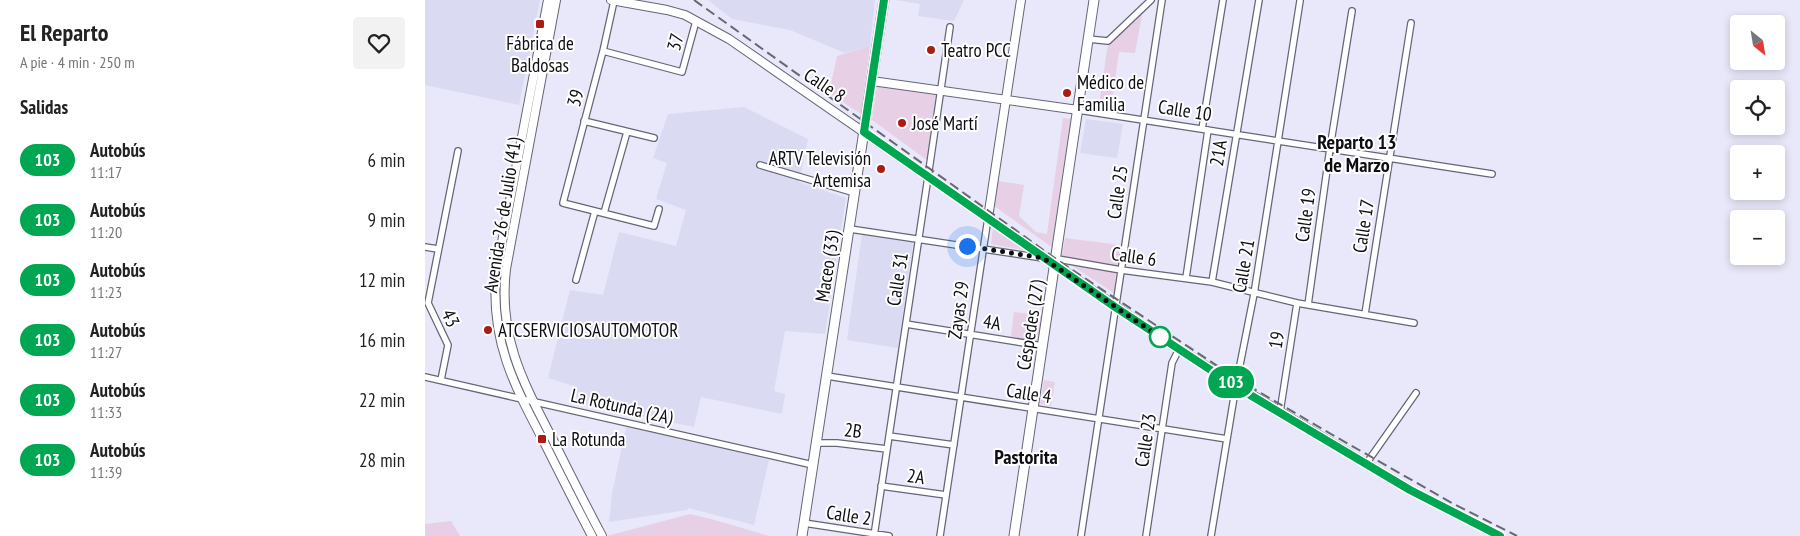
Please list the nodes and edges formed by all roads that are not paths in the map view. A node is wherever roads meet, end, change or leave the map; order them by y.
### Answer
1 (548, 0) edge
2 (556, 0) edge
3 (613, 0) edge
4 (884, 0) edge
5 (1021, 0) edge
6 (1094, 0) edge
7 (1151, 0) edge
8 (1162, 0) edge
9 (1223, 0) edge
10 (1259, 0) edge
11 (1300, 1) edge
12 (1352, 11) dead end
13 (696, 21) junction
14 (1411, 23) dead end
15 (949, 27) dead end
16 (1088, 39) junction
17 (603, 51) junction
18 (872, 81) junction
19 (940, 90) junction
20 (1006, 100) junction
21 (1078, 110) junction
22 (1143, 120) junction
23 (584, 121) junction
24 (1205, 130) junction
25 (627, 132) junction
26 (864, 132) junction
27 (1236, 134) junction
28 (654, 138) dead end
29 (1279, 140) junction
30 (1330, 148) junction
31 (458, 151) dead end
32 (1389, 158) junction
33 (760, 165) dead end
34 (1492, 174) dead end
35 (929, 177) junction
36 (855, 193) junction
37 (659, 209) dead end
38 (595, 210) junction
39 (604, 213) junction
40 (988, 218) junction
41 (849, 228) junction
42 (919, 239) junction
43 (425, 247) edge
44 (984, 248) junction
45 (438, 250) junction
46 (1043, 258) junction
47 (1056, 262) junction
48 (1121, 270) junction
49 (1185, 278) junction
50 (576, 280) dead end
51 (1212, 282) junction
52 (1254, 294) junction
53 (426, 303) edge
54 (1297, 303) junction
55 (1308, 305) junction
56 (1115, 307) junction
57 (1365, 314) junction
58 (1413, 323) dead end
59 (905, 324) junction
60 (971, 334) junction
61 (1043, 346) junction
62 (1179, 350) junction
63 (827, 376) junction
64 (425, 377) edge
65 (441, 380) junction
66 (1235, 386) junction
67 (896, 387) junction
68 (1416, 393) dead end
69 (961, 397) junction
70 (521, 398) junction
71 (533, 401) junction
72 (1033, 409) junction
73 (1280, 412) junction
74 (1098, 419) junction
75 (1162, 429) junction
76 (889, 436) junction
77 (1227, 439) junction
78 (817, 442) junction
79 (954, 445) junction
80 (887, 449) junction
81 (1366, 464) junction
82 (813, 465) junction
83 (881, 486) junction
84 (947, 496) junction
85 (804, 523) junction
86 (874, 535) edge
87 (592, 536) edge
88 (602, 536) edge
89 (802, 536) edge
90 (889, 536) edge
91 (940, 536) edge
92 (1014, 536) edge
93 (1081, 536) edge
94 (1146, 536) edge
95 (1211, 536) edge
96 (1500, 536) edge

1 - 70 street, Avenida 26 de Julio (41)
2 - 71 street, Avenida 26 de Julio (41)
3 - 13 street, Calle 8
3 - 17 street, 39
4 - 18 main road, Maceo (33)
5 - 20 street, Zayas 29
6 - 16 main road, Céspedes (27)
7 - 16 street
8 - 22 street, Calle 25
9 - 24 street
10 - 27 street, 21A
11 - 29 street, Calle 21
12 - 30 street, Calle 19
13 - 17 street, 37
13 - 26 street, Calle 8
14 - 32 street, Calle 17
15 - 19 street, Calle 31
16 - 21 main road, Céspedes (27)
17 - 23 street, 39
18 - 19 street, Calle 10
18 - 26 main road, Maceo (33)
19 - 20 street, Calle 10
19 - 35 street, Calle 31
20 - 21 street, Calle 10
20 - 40 street, Zayas 29
21 - 22 street, Calle 10
21 - 47 main road, Céspedes (27)
22 - 24 street, Calle 10
22 - 48 street, Calle 25
23 - 25 street
23 - 38 street, 39
24 - 27 street, Calle 10
24 - 49 street
25 - 28 street
25 - 39 street
26 - 35 street, Calle 8
26 - 36 main road, Maceo (33)
27 - 29 street, Calle 10
27 - 51 street, 21A
29 - 30 street, Calle 10
29 - 52 street, Calle 21
30 - 32 street, Calle 10
30 - 55 street, Calle 19
31 - 45 street, 43
32 - 34 street, Calle 10
32 - 57 street, Calle 17
33 - 36 street
35 - 40 street, Calle 8
35 - 42 street, Calle 31
36 - 41 main road, Maceo (33)
37 - 39 street
38 - 39 street
38 - 50 street
40 - 44 street, Zayas 29
40 - 46 street, Calle 8
41 - 42 street
41 - 63 main road, Maceo (33)
42 - 44 street
42 - 59 street, Calle 31
43 - 45 street
44 - 46 street
44 - 60 street, Zayas 29
45 - 53 street, 43
46 - 47 street, Calle 8
47 - 48 street, Calle 6
47 - 56 street, Calle 8
47 - 61 main road, Céspedes (27)
48 - 49 street, Calle 6
48 - 56 street, Calle 25
49 - 51 street, Calle 6
51 - 52 street, Calle 6
52 - 54 street, Calle 6
52 - 66 street, Calle 21
53 - 65 street, 43
54 - 55 street, Calle 6
54 - 73 street, 19
55 - 57 street, Calle 6
56 - 62 street, Calle 8
56 - 74 street, Calle 25
57 - 58 street, Calle 6
59 - 60 street, 4A
59 - 67 street, Calle 31
60 - 61 street, 4A
60 - 69 street, Zayas 29
61 - 72 main road, Céspedes (27)
62 - 66 street, Calle 8
62 - 75 street, Calle 23
63 - 67 street, Calle 4
63 - 78 main road, Maceo (33)
64 - 65 street, La Rotunda (2A)
65 - 70 street, La Rotunda (2A)
66 - 73 street, Calle 8
66 - 77 street, Calle 21
67 - 69 street, Calle 4
67 - 76 street, Calle 31
68 - 81 street
69 - 72 street, Calle 4
69 - 79 street, Zayas 29
70 - 71 street, La Rotunda (2A)
70 - 87 street, Avenida 26 de Julio (41)
71 - 82 street, La Rotunda (2A)
71 - 88 street, Avenida 26 de Julio (41)
72 - 74 street, Calle 4
72 - 92 main road, Céspedes (27)
73 - 81 street, Calle 8
74 - 75 street, Calle 4
74 - 93 street, Calle 25
75 - 77 street, Calle 4
75 - 94 street, Calle 23
76 - 79 street, 2B
76 - 80 street, Calle 31
77 - 95 street, Calle 21
78 - 80 street, 2B
78 - 82 main road, Maceo (33)
79 - 84 street, Zayas 29
80 - 83 street, Calle 31
81 - 96 street, Calle 8
82 - 85 main road, Maceo (33)
83 - 84 street, 2A
83 - 86 street, Calle 31
84 - 91 street, Zayas 29
85 - 86 street, Calle 2
85 - 89 main road, Maceo (33)
86 - 90 street, Calle 2

